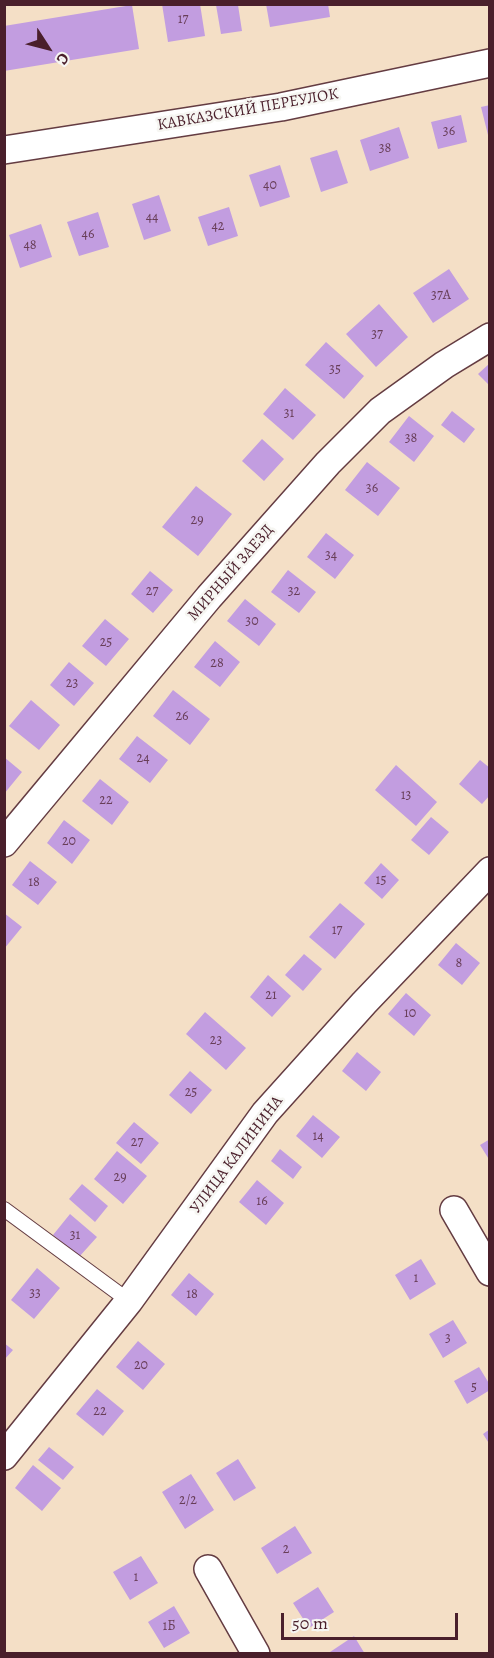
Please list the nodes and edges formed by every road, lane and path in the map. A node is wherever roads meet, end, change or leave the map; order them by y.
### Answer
1 (489, 63) edge
2 (4, 150) edge
3 (489, 338) edge
4 (4, 843) edge
5 (489, 871) edge
6 (4, 1209) edge
7 (454, 1210) dead end
8 (489, 1272) edge
9 (129, 1301) junction
10 (4, 1456) edge
11 (208, 1569) dead end
12 (256, 1653) edge

1 - 2 street, КАВКАЗСКИЙ ПЕРЕУЛОК
3 - 4 street, МИРНЫЙ ЗАЕЗД
5 - 9 street, УЛИЦА КАЛИНИНА
6 - 9 lane
7 - 8 street
9 - 10 street, УЛИЦА КАЛИНИНА
11 - 12 street

